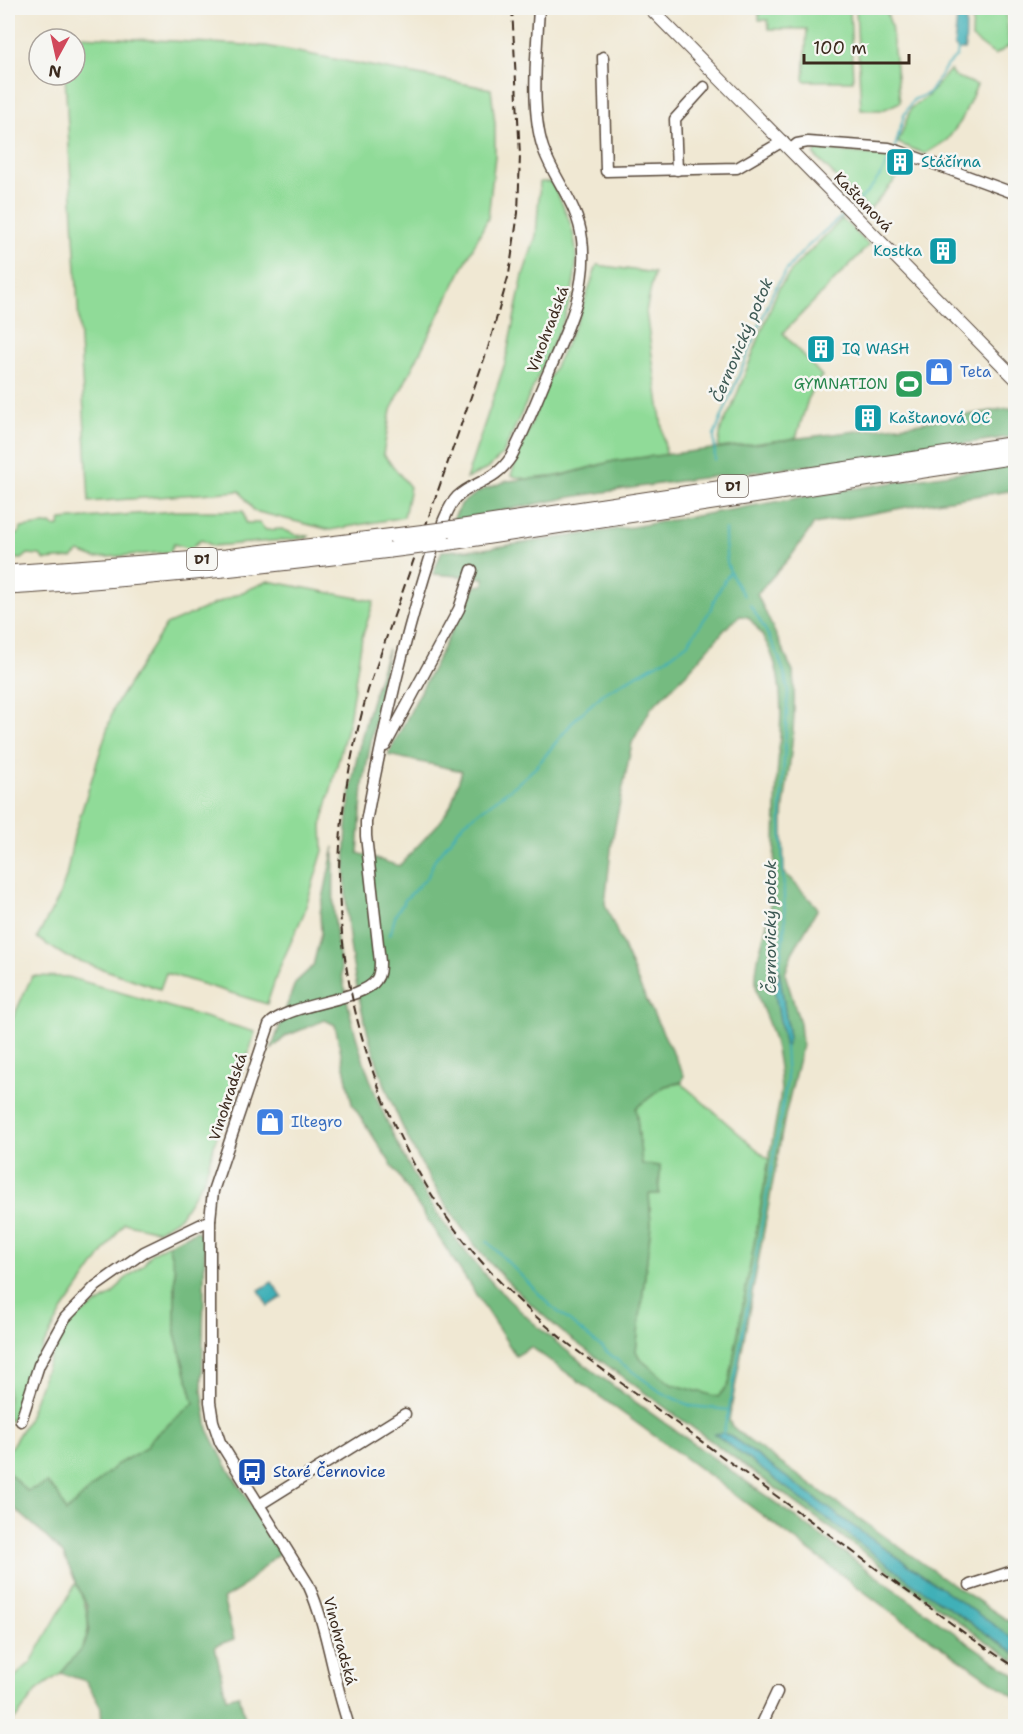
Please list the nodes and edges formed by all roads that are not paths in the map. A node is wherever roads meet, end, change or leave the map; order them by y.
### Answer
1 (539, 8) edge
2 (650, 8) edge
3 (603, 57) dead end
4 (704, 87) dead end
5 (787, 145) junction
6 (678, 170) junction
7 (1016, 194) edge
8 (1016, 379) edge
9 (1016, 444) edge
10 (1016, 456) edge
11 (442, 537) junction
12 (393, 543) junction
13 (472, 570) dead end
14 (8, 573) edge
15 (8, 587) edge
16 (393, 688) junction
17 (410, 697) junction
18 (378, 760) junction
19 (210, 1220) junction
20 (405, 1414) dead end
21 (21, 1421) dead end
22 (259, 1505) junction
23 (1016, 1570) edge
24 (970, 1585) dead end
25 (777, 1692) dead end
26 (349, 1726) edge
27 (761, 1726) edge

1 - 11 street, Vinohradská
2 - 5 main road, Kaštanová
3 - 6 street
4 - 6 street
5 - 6 street
5 - 7 street
5 - 8 main road, Kaštanová
9 - 11 highway, D1
10 - 11 highway, D1
11 - 12 highway, D1, bridge
11 - 16 street, Vinohradská
12 - 14 highway, D1
12 - 15 highway, D1
13 - 17 street, Vinohradská
16 - 17 street
16 - 18 street, Vinohradská
17 - 18 street, Vinohradská
18 - 19 street, Vinohradská
19 - 21 street
19 - 22 street, Vinohradská
20 - 22 street
22 - 26 street, Vinohradská
23 - 24 street
25 - 27 street

